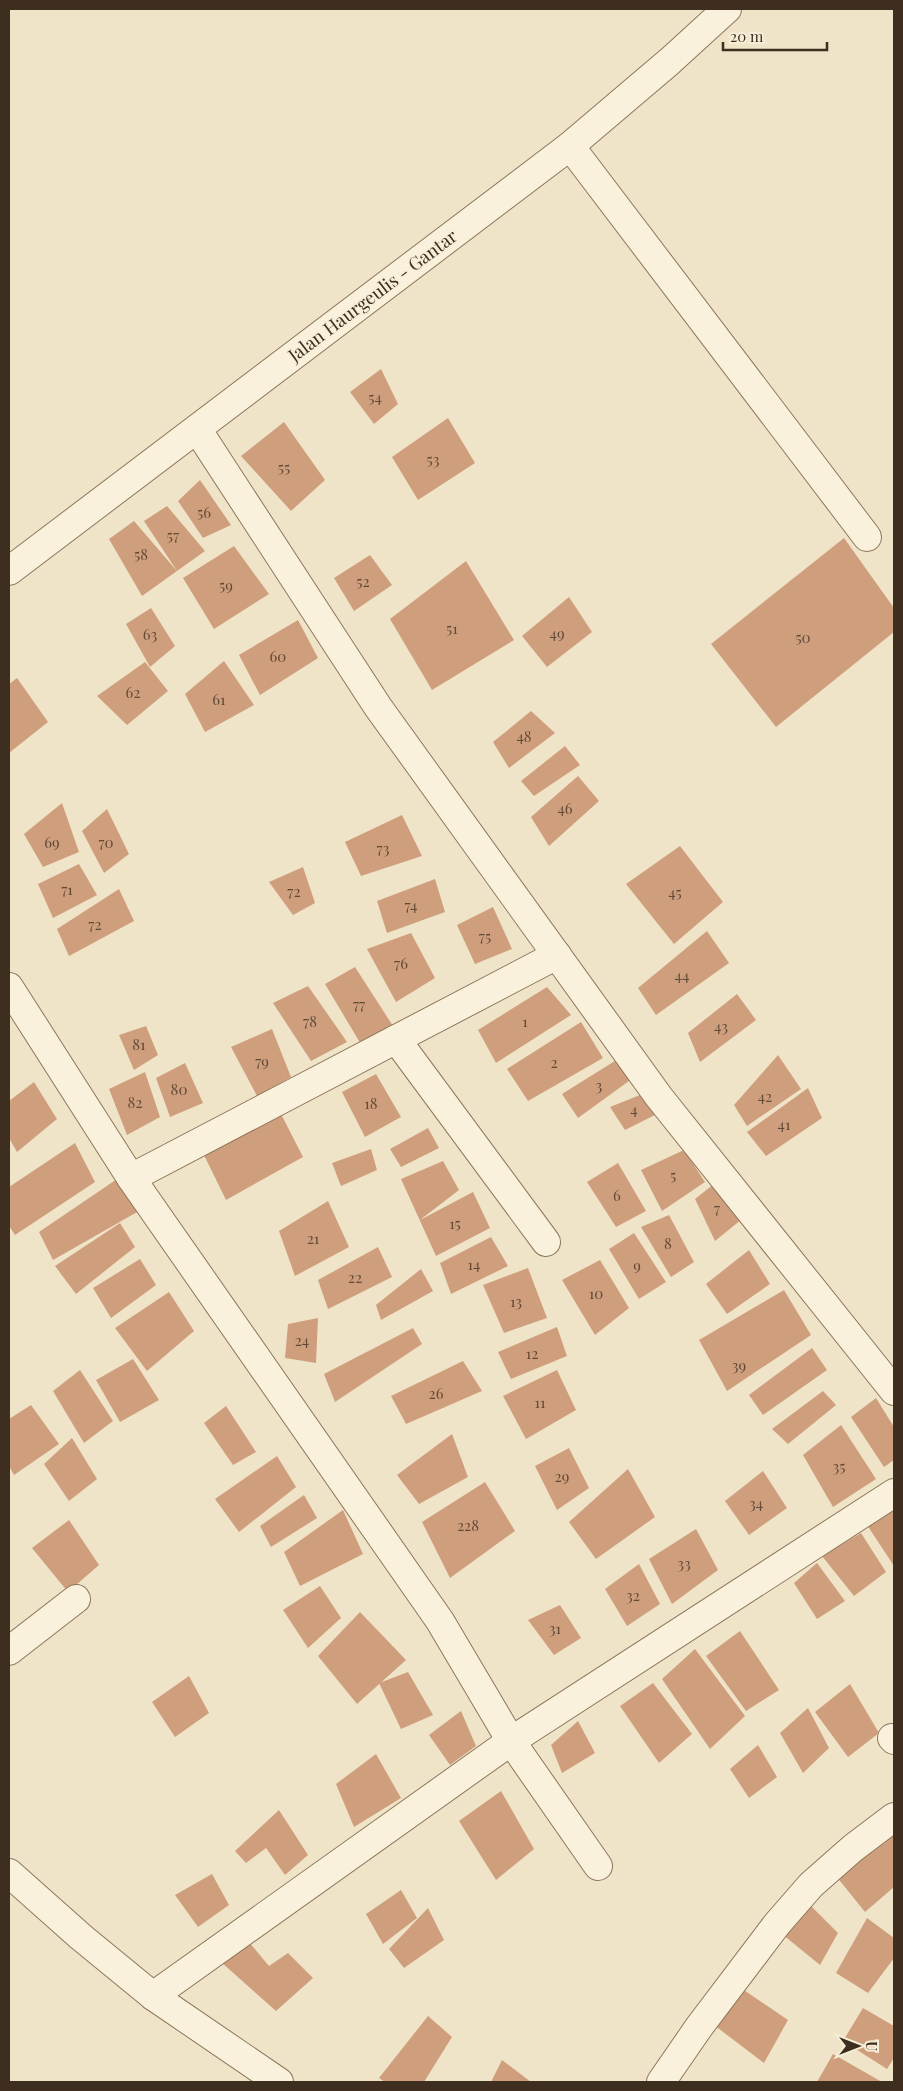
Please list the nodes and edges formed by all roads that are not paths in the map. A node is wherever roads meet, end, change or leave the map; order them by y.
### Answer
1 (727, 9) edge
2 (570, 146) junction
3 (197, 429) junction
4 (867, 537) dead end
5 (9, 571) edge
6 (557, 955) junction
7 (9, 987) edge
8 (396, 1039) junction
9 (131, 1178) junction
10 (546, 1242) dead end
11 (894, 1391) edge
12 (894, 1493) edge
13 (76, 1599) dead end
14 (9, 1651) edge
15 (511, 1740) junction
16 (894, 1817) edge
17 (598, 1866) dead end
18 (9, 1873) edge
19 (153, 1996) junction
20 (279, 2082) edge
21 (661, 2082) edge

1 - 2 street, Jalan Haurgeulis - Gantar
2 - 3 street, Jalan Haurgeulis - Gantar
2 - 4 street
3 - 5 street, Jalan Haurgeulis - Gantar
3 - 6 street
6 - 8 street
6 - 11 street
7 - 9 street
8 - 9 street
8 - 10 street
9 - 15 street
12 - 15 street
13 - 14 street
15 - 17 street
15 - 19 street
16 - 21 street
18 - 19 street
19 - 20 street

